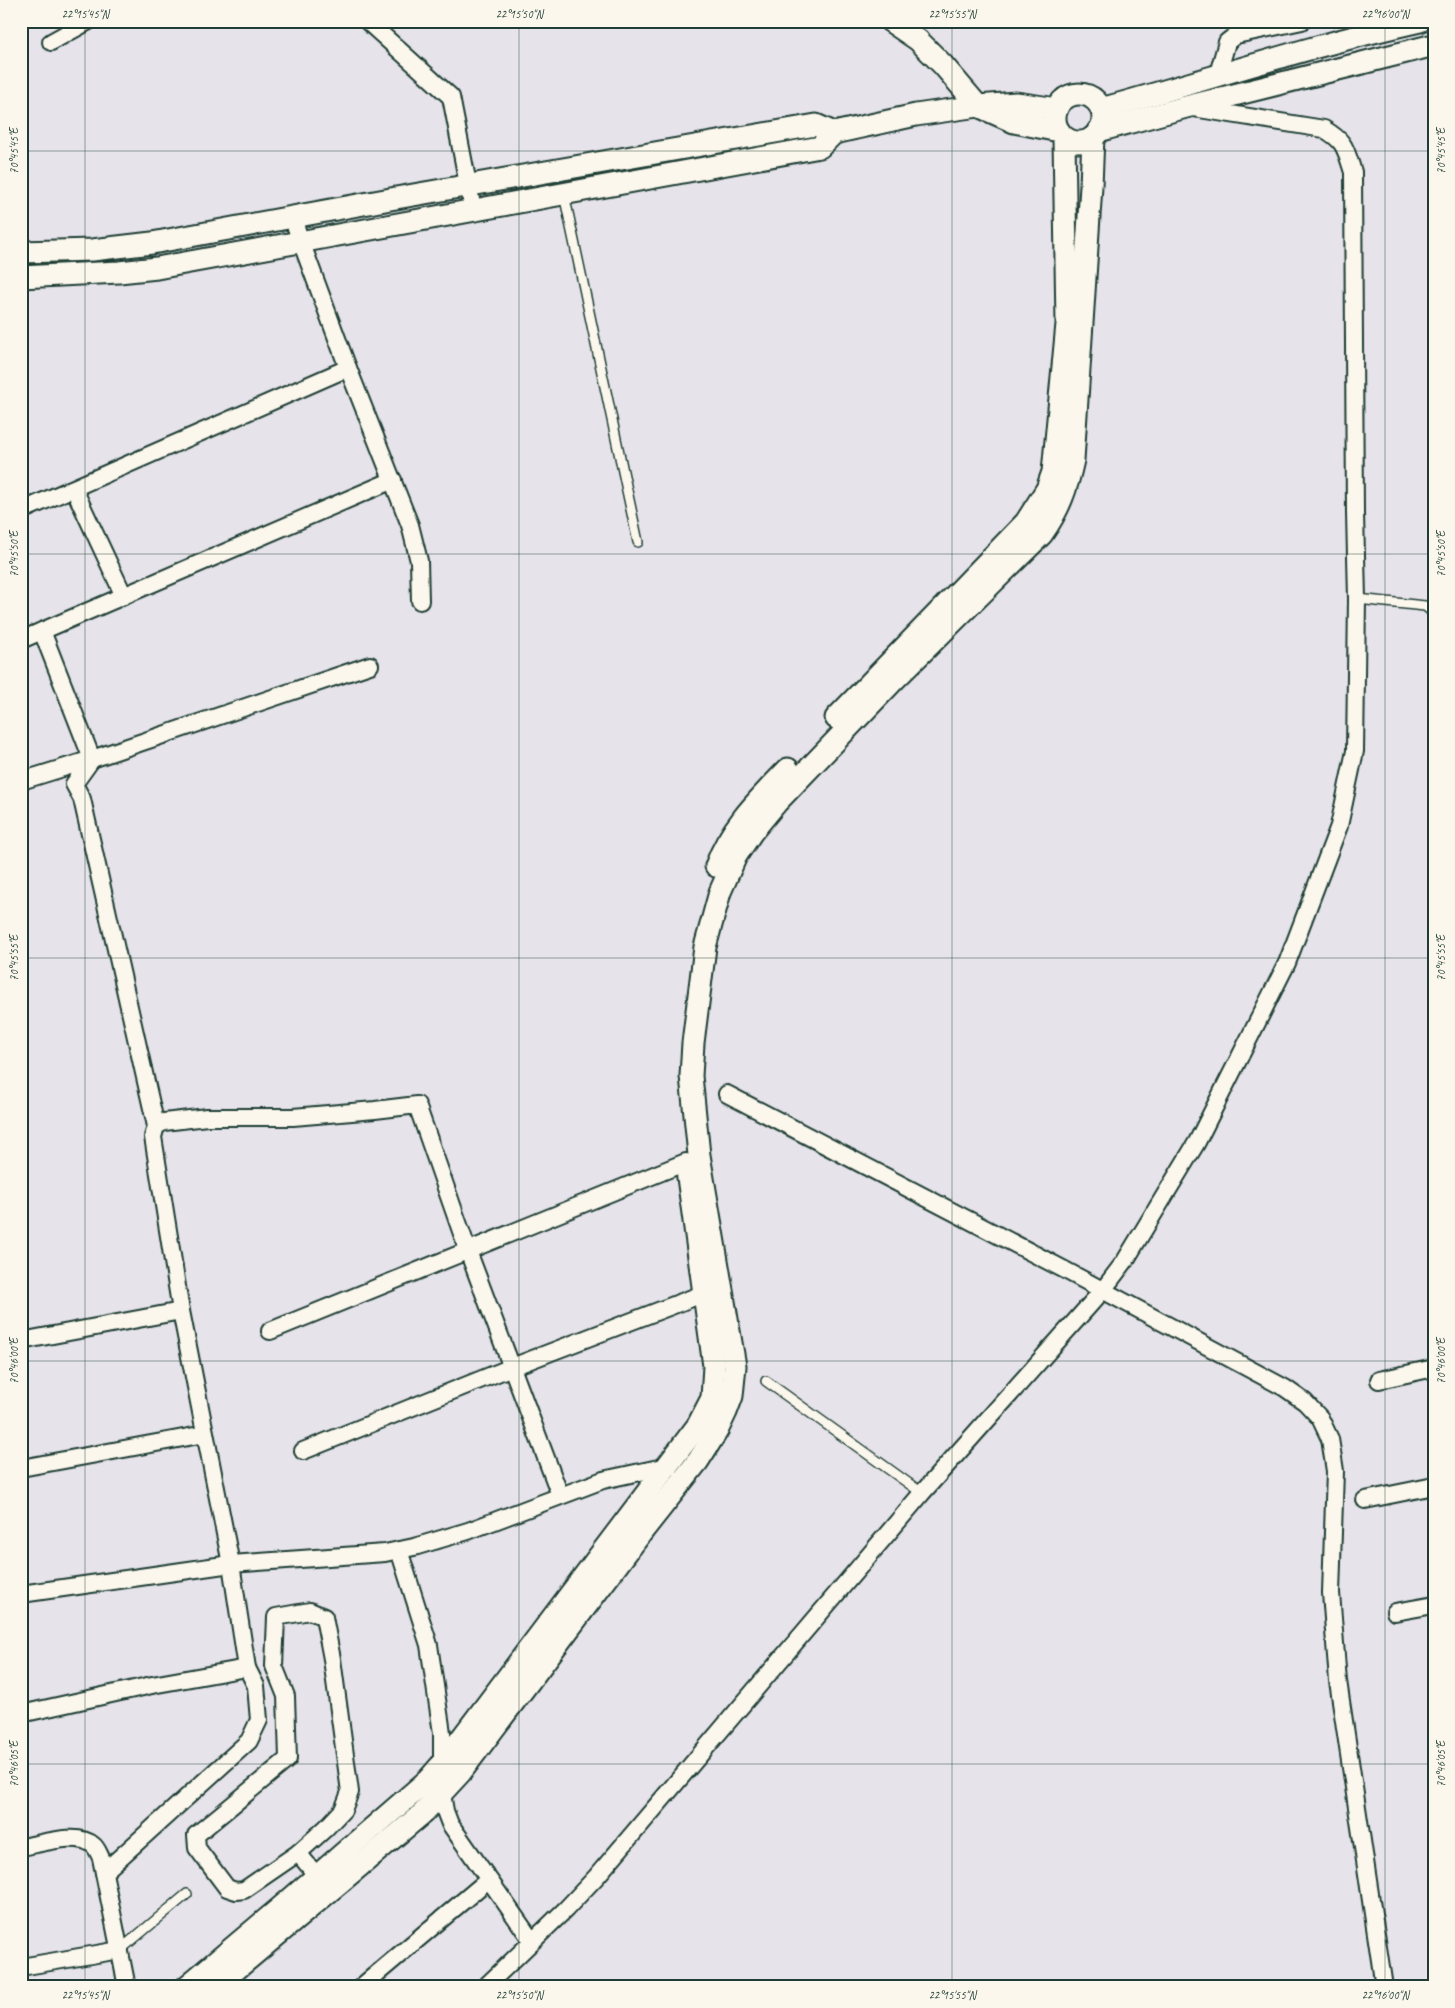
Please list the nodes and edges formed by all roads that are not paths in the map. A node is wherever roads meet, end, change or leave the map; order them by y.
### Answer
1 (89, 21) edge
2 (367, 21) edge
3 (890, 21) edge
4 (1302, 21) edge
5 (1420, 21) edge
6 (51, 42) dead end
7 (1434, 45) edge
8 (1218, 74) junction
9 (978, 106) junction
10 (1186, 106) junction
11 (1057, 109) junction
12 (1101, 109) junction
13 (834, 133) junction
14 (1061, 134) junction
15 (1096, 134) junction
16 (469, 186) junction
17 (564, 194) junction
18 (473, 210) junction
19 (292, 217) junction
20 (301, 241) junction
21 (21, 252) edge
22 (21, 277) edge
23 (348, 368) junction
24 (393, 480) junction
25 (74, 489) junction
26 (21, 511) edge
27 (638, 542) dead end
28 (124, 596) junction
29 (1357, 599) junction
30 (420, 601) dead end
31 (1434, 616) edge
32 (42, 632) junction
33 (21, 640) edge
34 (370, 665) dead end
35 (92, 759) junction
36 (21, 781) edge
37 (692, 996) junction
38 (727, 1094) dead end
39 (156, 1126) junction
40 (686, 1162) junction
41 (468, 1251) junction
42 (1102, 1290) junction
43 (705, 1292) junction
44 (181, 1311) junction
45 (270, 1331) dead end
46 (21, 1341) edge
47 (512, 1367) junction
48 (1434, 1368) edge
49 (1379, 1380) dead end
50 (766, 1381) dead end
51 (206, 1434) junction
52 (303, 1451) dead end
53 (668, 1466) junction
54 (21, 1468) edge
55 (1434, 1486) edge
56 (922, 1493) junction
57 (560, 1495) junction
58 (1365, 1500) dead end
59 (399, 1550) junction
60 (231, 1564) junction
61 (21, 1594) edge
62 (1434, 1605) edge
63 (1395, 1612) dead end
64 (247, 1668) junction
65 (21, 1714) edge
66 (442, 1764) junction
67 (442, 1794) junction
68 (21, 1847) edge
69 (298, 1852) junction
70 (104, 1872) junction
71 (316, 1876) junction
72 (488, 1880) junction
73 (187, 1894) dead end
74 (532, 1941) junction
75 (120, 1950) junction
76 (21, 1968) edge
77 (127, 1987) edge
78 (186, 1987) edge
79 (215, 1987) edge
80 (361, 1987) edge
81 (485, 1987) edge
82 (1384, 1987) edge

1 - 6 street
2 - 16 street
3 - 9 street
4 - 8 street
5 - 8 street
7 - 10 street
8 - 12 street
9 - 11 street
9 - 13 street
9 - 14 street
10 - 15 street
10 - 29 street
11 - 12 street
11 - 14 street
12 - 15 street
13 - 16 street
13 - 17 street
14 - 15 street
14 - 37 street
15 - 37 street
16 - 18 street
16 - 19 street
17 - 18 street
17 - 27 lane
18 - 20 street
19 - 20 street
19 - 21 street
20 - 22 street
20 - 23 street
23 - 24 street
23 - 25 street
24 - 28 street
24 - 30 street
25 - 26 street
25 - 28 street
28 - 32 street
29 - 31 lane
29 - 42 street
32 - 33 street
32 - 35 street
34 - 35 street
35 - 36 street
35 - 39 street
37 - 40 street
37 - 67 street
38 - 42 street
39 - 41 street
39 - 44 street
40 - 41 street
40 - 43 street
41 - 45 street
41 - 47 street
42 - 56 street
42 - 82 street
43 - 47 street
43 - 53 street
44 - 46 street
44 - 51 street
47 - 52 street
47 - 57 street
48 - 49 street
50 - 56 lane
51 - 54 street
51 - 60 street
53 - 57 street
53 - 66 street
55 - 58 street
56 - 74 street
57 - 59 street
59 - 60 street
59 - 66 street
60 - 61 street
60 - 64 street
62 - 63 street
64 - 65 street
64 - 70 street
66 - 67 street
66 - 71 street
67 - 72 street
67 - 79 street
68 - 70 street
69 - 69 street
69 - 71 street
70 - 75 street
71 - 78 street
72 - 74 street
72 - 80 street
73 - 75 lane
74 - 81 street
75 - 76 street
75 - 77 street

